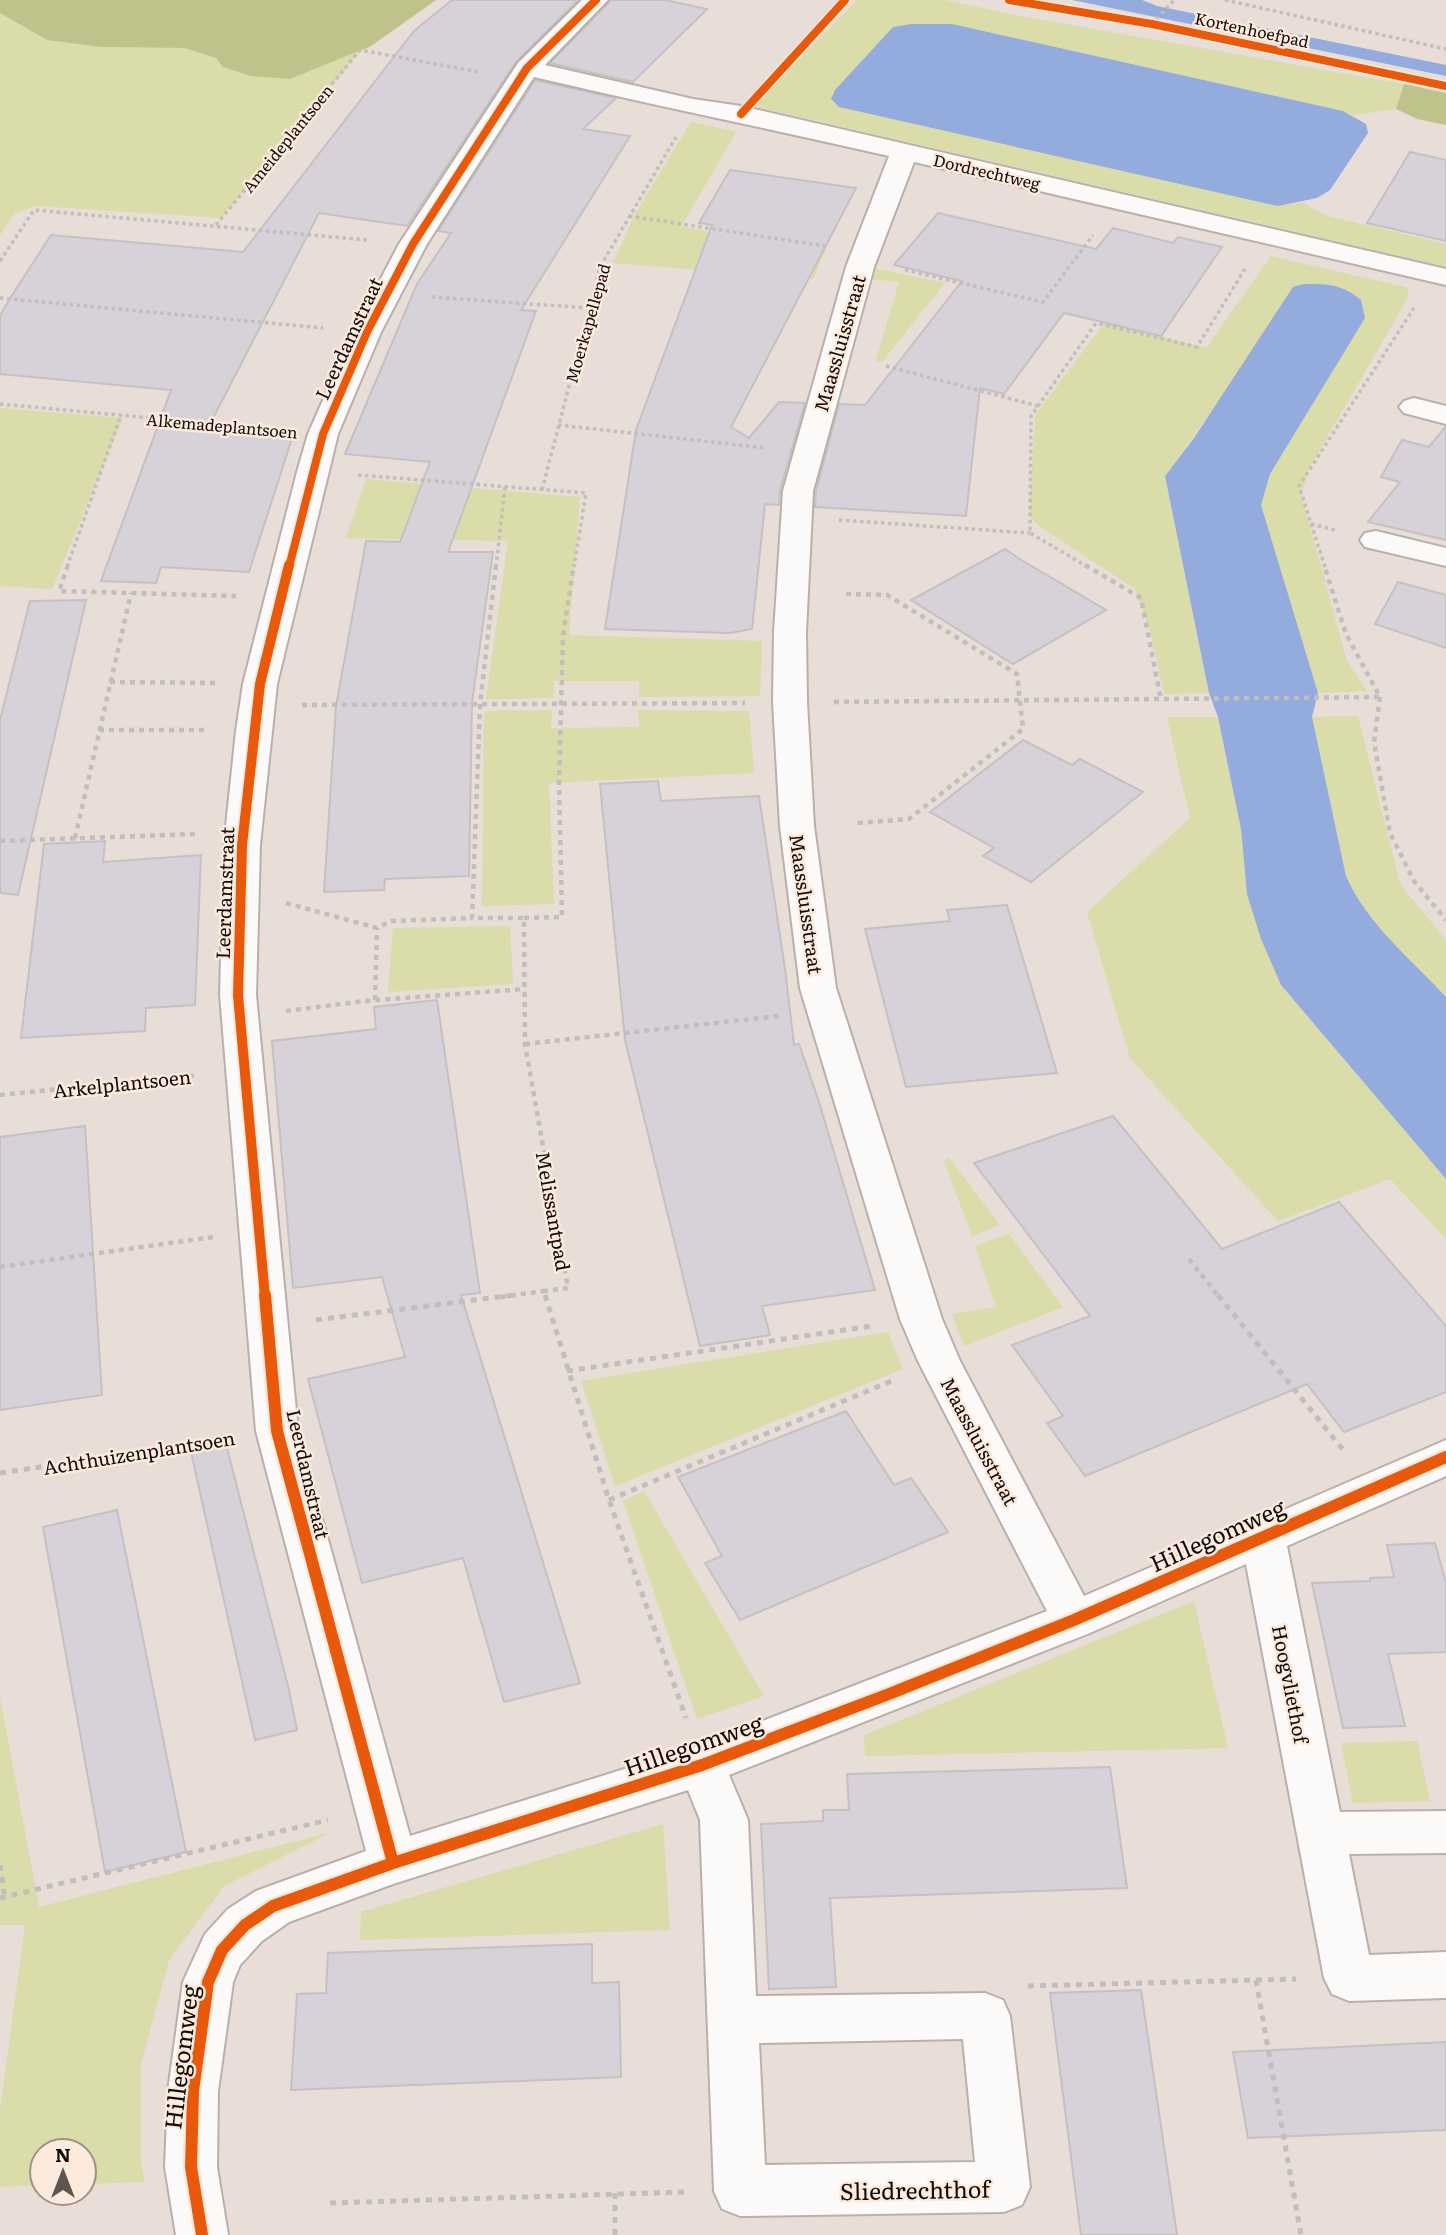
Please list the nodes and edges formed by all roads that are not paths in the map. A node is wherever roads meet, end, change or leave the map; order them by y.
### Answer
1 (596, 0) edge
2 (524, 74) junction
3 (904, 152) junction
4 (1440, 276) edge
5 (1414, 408) dead end
6 (1446, 415) edge
7 (1376, 540) dead end
8 (1446, 557) edge
9 (1446, 1457) edge
10 (1263, 1536) junction
11 (1074, 1620) junction
12 (702, 1765) junction
13 (1446, 1832) edge
14 (1320, 1833) junction
15 (393, 1863) junction
16 (1446, 1975) edge
17 (733, 2020) junction
18 (202, 2235) edge

1 - 2 street, Leerdamstraat
2 - 3 street, Dordrechtweg
2 - 15 street, Leerdamstraat
3 - 4 street, Dordrechtweg
3 - 11 street, Maassluisstraat
5 - 6 street
7 - 8 street
9 - 10 street, Hillegomweg
10 - 11 street, Hillegomweg
10 - 14 street, Hoogvliethof
11 - 12 street, Hillegomweg
12 - 15 street, Hillegomweg
12 - 17 street
13 - 14 street
14 - 16 street, Hoogvliethof
15 - 18 street, Hillegomweg
17 - 17 street, Sliedrechthof

